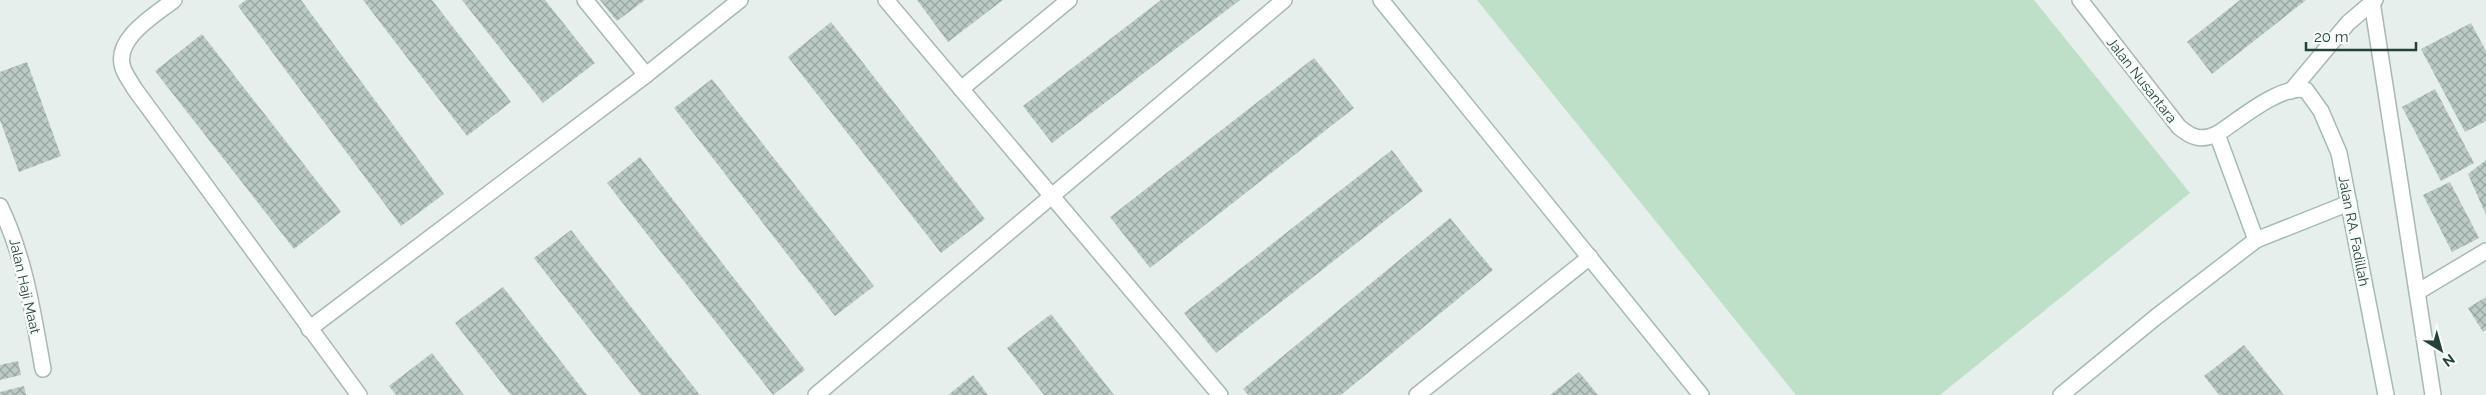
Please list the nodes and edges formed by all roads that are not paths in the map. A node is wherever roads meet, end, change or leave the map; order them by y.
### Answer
1 (174, 0) edge
2 (585, 0) edge
3 (740, 0) edge
4 (886, 0) edge
5 (1069, 0) edge
6 (1284, 0) edge
7 (1381, 0) edge
8 (2080, 0) edge
9 (2374, 1) edge
10 (646, 75) junction
11 (961, 89) junction
12 (2291, 91) junction
13 (2217, 134) junction
14 (1052, 196) junction
15 (2349, 203) junction
16 (0, 206) edge
17 (2256, 240) junction
18 (2486, 251) edge
19 (1590, 257) junction
20 (2418, 291) junction
21 (309, 329) junction
22 (43, 369) dead end
23 (359, 395) edge
24 (816, 395) edge
25 (1220, 395) edge
26 (1417, 395) edge
27 (1701, 395) edge
28 (2061, 395) edge
29 (2386, 395) edge
30 (2433, 395) edge

1 - 21 street
2 - 10 street
3 - 10 street
4 - 11 street
5 - 11 street
6 - 14 street
7 - 19 street
8 - 13 street, Jalan Nusantara
9 - 12 street
9 - 20 street
10 - 21 street
11 - 14 street
12 - 13 street
12 - 15 street, Jalan RA. Fadillah
13 - 17 street
14 - 24 street
14 - 25 street
15 - 17 street
15 - 29 street, Jalan RA. Fadillah
16 - 22 street, Jalan Haji Maat
17 - 28 street
18 - 20 street
19 - 26 street
19 - 27 street
20 - 30 street
21 - 23 street

